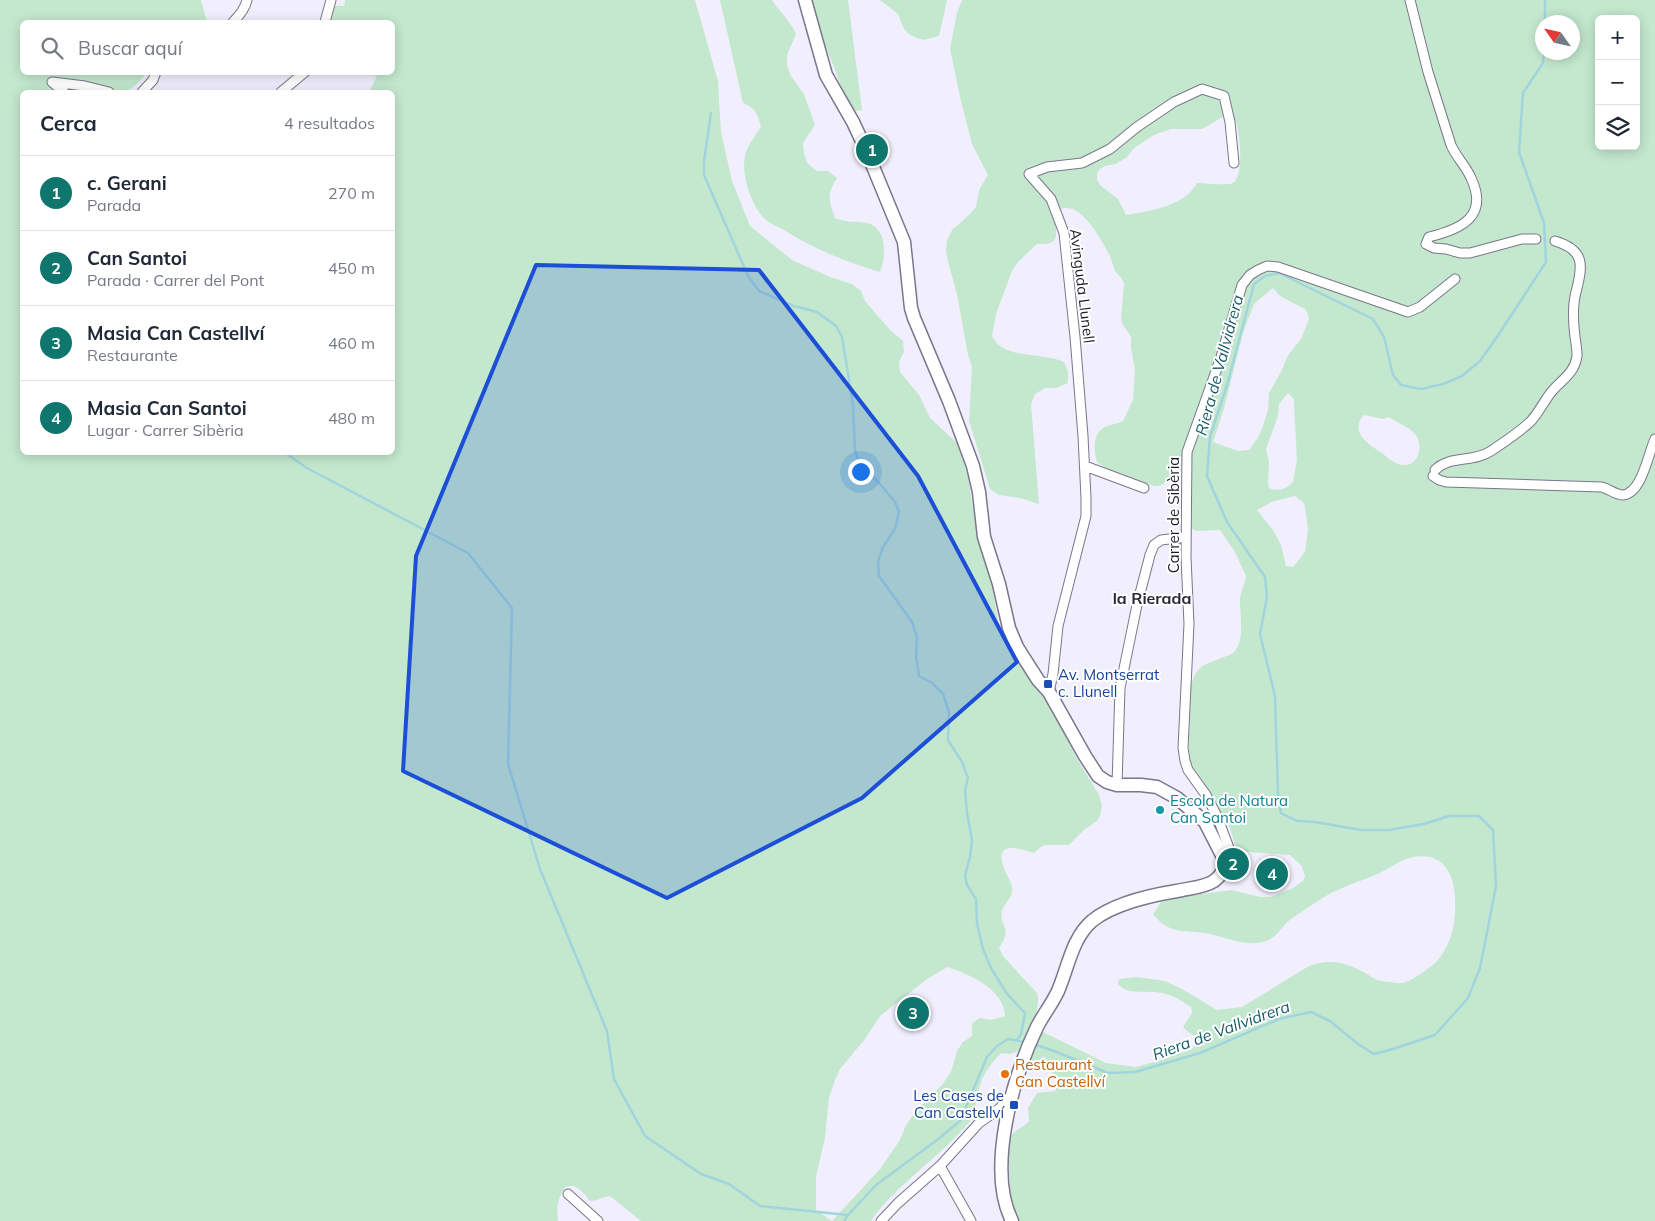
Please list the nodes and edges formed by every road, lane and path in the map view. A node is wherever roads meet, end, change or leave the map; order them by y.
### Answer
1 (247, 0) edge
2 (331, 0) edge
3 (805, 0) edge
4 (1410, 0) edge
5 (235, 20) edge
6 (326, 20) edge
7 (155, 75) edge
8 (301, 75) edge
9 (62, 90) edge
10 (101, 90) edge
11 (144, 90) edge
12 (284, 90) edge
13 (1234, 163) dead end
14 (1536, 239) dead end
15 (1555, 241) dead end
16 (1455, 279) dead end
17 (1655, 439) edge
18 (1085, 466) junction
19 (1144, 488) dead end
20 (1186, 537) junction
21 (1049, 692) junction
22 (1116, 785) junction
23 (1224, 859) junction
24 (1003, 1116) junction
25 (986, 1117) junction
26 (940, 1166) junction
27 (568, 1194) dead end
28 (598, 1221) edge
29 (881, 1221) edge
30 (971, 1221) edge
31 (1012, 1221) edge

1 - 5 street
2 - 6 street
3 - 21 street
4 - 14 street
7 - 11 street
8 - 12 street
9 - 10 street
13 - 18 street, Avinguda Llunell
15 - 17 street
16 - 20 street, Carrer de Sibèria
18 - 19 street
18 - 21 street, Avinguda Llunell
20 - 22 street
20 - 23 street, Carrer de Sibèria
21 - 22 street
22 - 23 street
23 - 24 street
24 - 25 street
24 - 25 street
24 - 31 street
25 - 26 street
26 - 29 street
26 - 30 street
27 - 28 street

